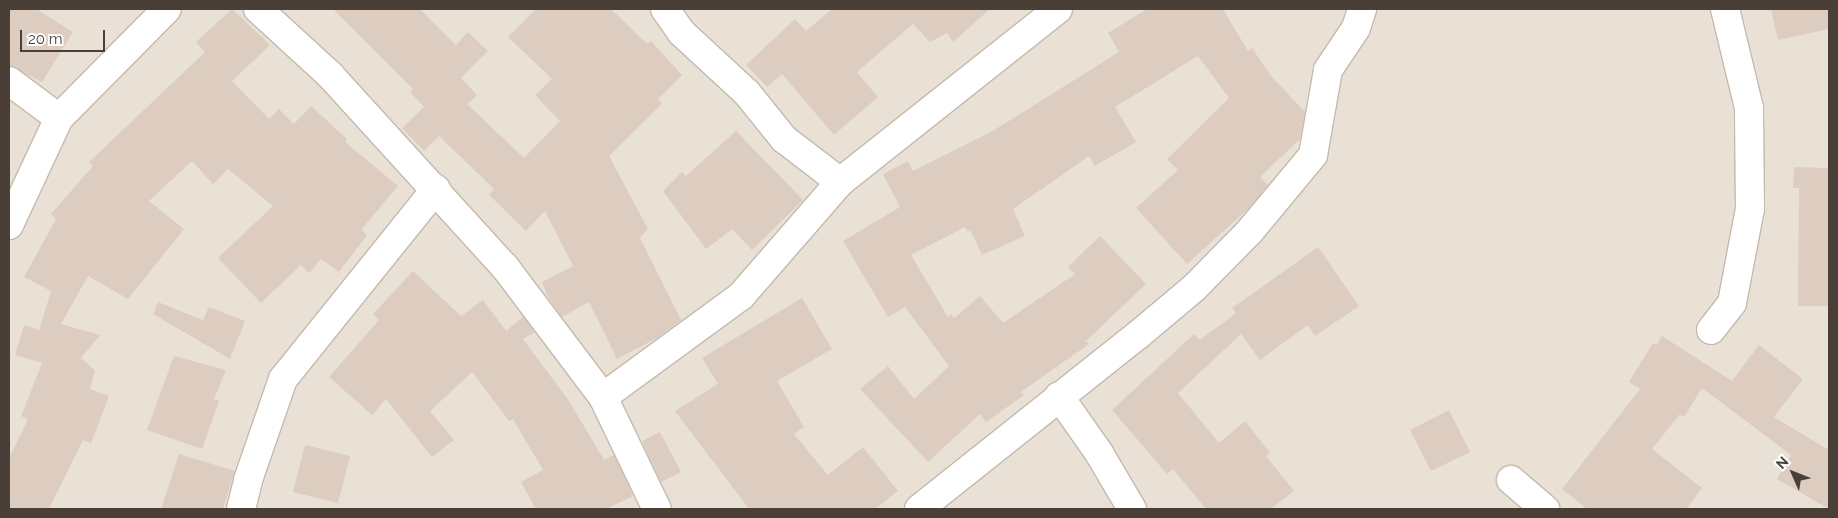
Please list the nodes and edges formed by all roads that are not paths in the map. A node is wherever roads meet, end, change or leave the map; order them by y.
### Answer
1 (167, 9) edge
2 (258, 9) edge
3 (664, 9) edge
4 (1058, 9) edge
5 (1362, 9) edge
6 (1725, 9) edge
7 (9, 81) edge
8 (59, 118) junction
9 (840, 182) junction
10 (436, 189) junction
11 (9, 225) edge
12 (1711, 330) dead end
13 (1059, 396) junction
14 (603, 397) junction
15 (1511, 480) dead end
16 (242, 509) edge
17 (657, 509) edge
18 (919, 509) edge
19 (1132, 509) edge
20 (1545, 509) edge

1 - 8 street
2 - 10 street
3 - 9 street
4 - 9 street
5 - 13 street
6 - 12 street
7 - 8 street
8 - 11 street
9 - 14 street
10 - 14 street
10 - 16 street
13 - 18 street
13 - 19 street
14 - 17 street
15 - 20 street

